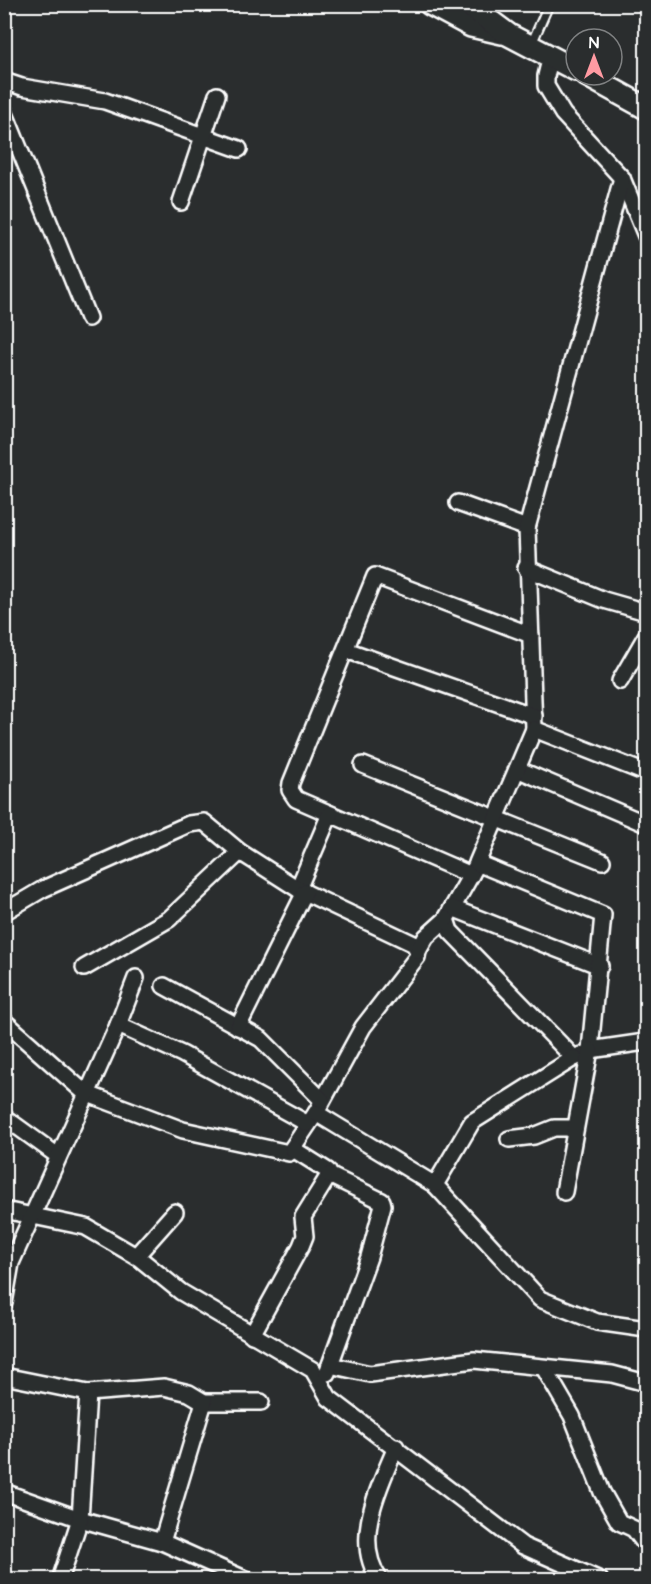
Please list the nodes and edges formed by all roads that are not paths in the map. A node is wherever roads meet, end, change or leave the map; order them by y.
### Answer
1 (430, 4) edge
2 (467, 4) edge
3 (549, 4) edge
4 (509, 34) junction
5 (530, 46) junction
6 (551, 56) junction
7 (564, 63) edge
8 (4, 81) edge
9 (608, 87) edge
10 (217, 95) dead end
11 (646, 108) edge
12 (4, 111) edge
13 (202, 135) junction
14 (239, 149) dead end
15 (622, 178) junction
16 (181, 202) dead end
17 (646, 236) edge
18 (88, 318) dead end
19 (458, 503) dead end
20 (527, 528) junction
21 (526, 568) junction
22 (646, 610) edge
23 (531, 635) junction
24 (646, 636) edge
25 (346, 650) junction
26 (620, 681) dead end
27 (534, 722) junction
28 (363, 765) dead end
29 (517, 770) junction
30 (646, 773) edge
31 (330, 814) junction
32 (496, 817) junction
33 (646, 824) edge
34 (240, 852) junction
35 (602, 861) dead end
36 (474, 869) junction
37 (302, 891) junction
38 (4, 912) edge
39 (449, 914) junction
40 (418, 951) junction
41 (600, 966) junction
42 (84, 968) dead end
43 (136, 978) dead end
44 (164, 986) dead end
45 (4, 1021) edge
46 (118, 1025) junction
47 (646, 1026) edge
48 (238, 1027) junction
49 (646, 1042) edge
50 (590, 1050) junction
51 (574, 1058) junction
52 (85, 1094) junction
53 (315, 1112) junction
54 (4, 1117) edge
55 (574, 1128) junction
56 (509, 1139) dead end
57 (293, 1149) junction
58 (58, 1156) junction
59 (329, 1175) junction
60 (435, 1185) junction
61 (564, 1192) dead end
62 (4, 1210) edge
63 (175, 1212) dead end
64 (32, 1214) junction
65 (136, 1256) junction
66 (4, 1303) edge
67 (646, 1329) edge
68 (252, 1335) junction
69 (330, 1365) junction
70 (544, 1368) junction
71 (4, 1376) edge
72 (646, 1383) edge
73 (323, 1387) junction
74 (88, 1394) junction
75 (204, 1402) junction
76 (261, 1402) dead end
77 (396, 1448) junction
78 (4, 1492) edge
79 (80, 1519) junction
80 (162, 1542) junction
81 (646, 1545) edge
82 (60, 1580) edge
83 (247, 1580) edge
84 (380, 1580) edge
85 (600, 1580) edge

1 - 4 main road
2 - 4 main road
3 - 5 lane
4 - 5 main road
5 - 6 main road
6 - 7 main road
6 - 15 street
8 - 13 street
9 - 11 main road
10 - 13 street
12 - 18 street
13 - 14 street
13 - 16 street
15 - 17 street
15 - 20 street
19 - 20 street
20 - 21 street
21 - 22 street
21 - 23 street
23 - 25 street
23 - 27 street
24 - 26 street
25 - 27 street
25 - 31 street
27 - 29 street
27 - 30 street
28 - 32 street
29 - 32 street
29 - 33 street
31 - 36 street
31 - 37 street
32 - 35 street
32 - 36 street
34 - 37 street
34 - 38 street
34 - 42 street
36 - 39 street
36 - 41 street
37 - 40 street
37 - 48 street
39 - 40 street
39 - 41 street
39 - 51 street
40 - 53 street
41 - 50 street
43 - 46 street
44 - 48 street
45 - 52 street
46 - 52 street
46 - 53 street
47 - 49 street
48 - 53 street
49 - 50 street
50 - 51 street
50 - 55 street
51 - 60 street
52 - 57 street
52 - 58 street
53 - 57 street
53 - 60 street
54 - 58 street
55 - 56 street
55 - 61 street
57 - 59 street
58 - 64 street
59 - 68 street
59 - 69 street
60 - 67 street
62 - 64 street
63 - 65 street
64 - 65 street
64 - 66 street
65 - 68 street
68 - 73 street
69 - 70 street
69 - 73 street
70 - 72 street
70 - 81 street
71 - 74 street
73 - 77 street
74 - 75 street
74 - 79 street
75 - 76 street
75 - 80 street
77 - 84 street
77 - 85 street
78 - 79 street
79 - 80 street
79 - 82 street
80 - 83 street

